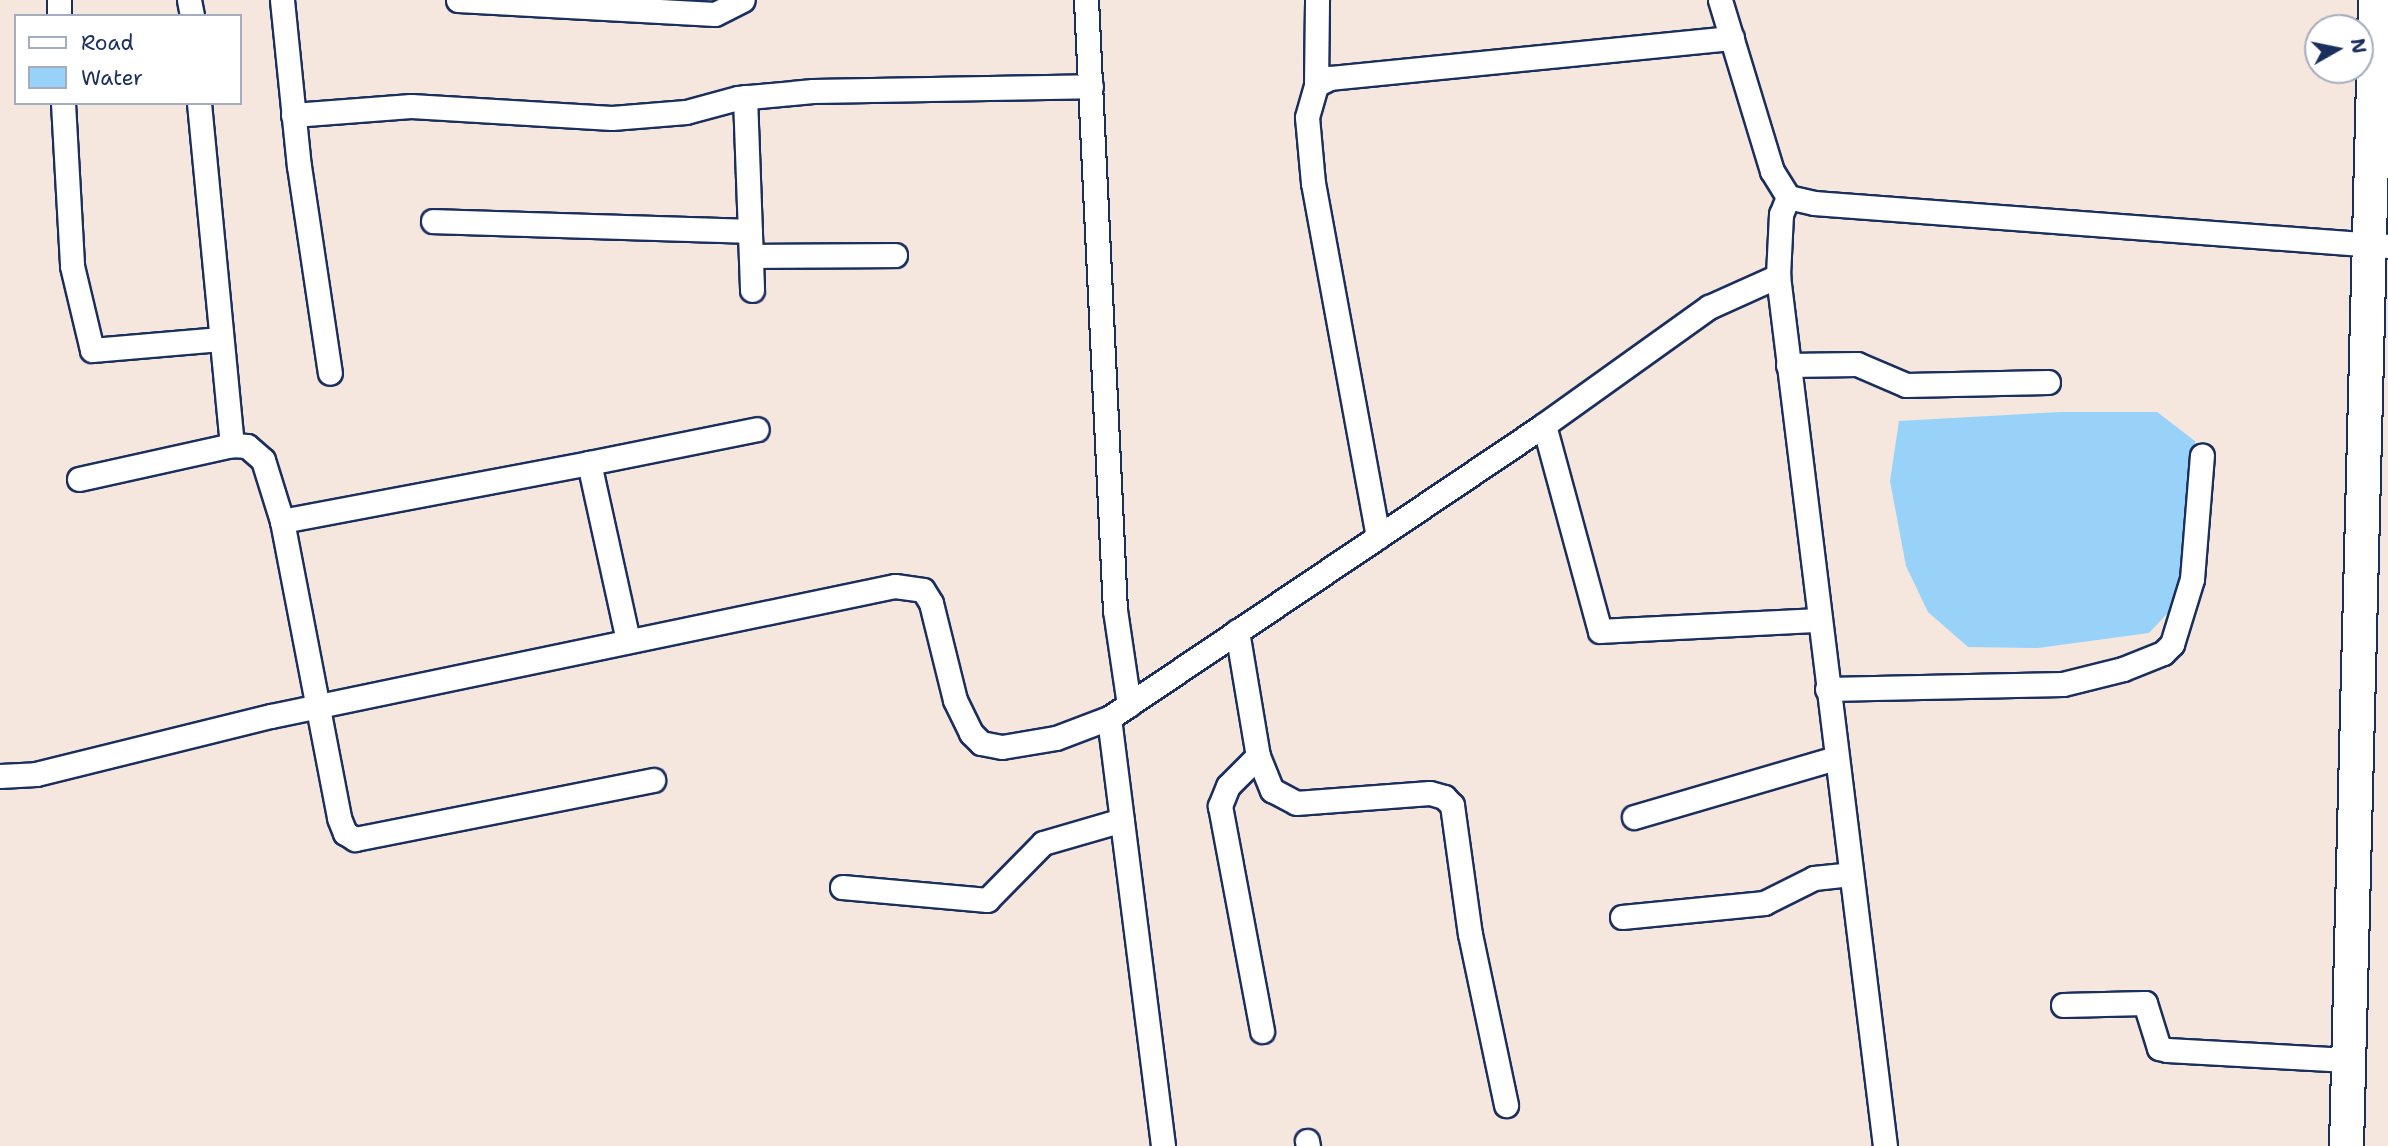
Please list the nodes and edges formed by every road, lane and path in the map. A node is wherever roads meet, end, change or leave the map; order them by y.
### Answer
1 (282, 0) edge
2 (458, 0) edge
3 (743, 0) edge
4 (1086, 0) edge
5 (1317, 0) edge
6 (1720, 0) edge
7 (2375, 0) edge
8 (1732, 38) junction
9 (1316, 85) junction
10 (1091, 86) junction
11 (745, 97) junction
12 (63, 105) edge
13 (198, 105) edge
14 (293, 116) junction
15 (1788, 197) junction
16 (433, 221) dead end
17 (750, 232) junction
18 (2379, 245) edge
19 (895, 255) dead end
20 (751, 256) junction
21 (1778, 276) junction
22 (752, 290) dead end
23 (221, 339) junction
24 (1788, 365) junction
25 (330, 373) dead end
26 (2048, 382) dead end
27 (1544, 425) junction
28 (757, 429) dead end
29 (232, 444) junction
30 (2202, 455) dead end
31 (589, 463) junction
32 (79, 479) dead end
33 (282, 521) junction
34 (1378, 537) junction
35 (1818, 620) junction
36 (1237, 631) junction
37 (628, 640) junction
38 (1827, 689) junction
39 (1129, 705) junction
40 (316, 706) junction
41 (1109, 718) junction
42 (1258, 756) junction
43 (1836, 758) junction
44 (0, 776) edge
45 (653, 780) dead end
46 (1634, 817) dead end
47 (1122, 820) junction
48 (1851, 874) junction
49 (842, 887) dead end
50 (1622, 917) dead end
51 (2063, 1006) dead end
52 (1262, 1031) dead end
53 (2347, 1060) junction
54 (1506, 1105) dead end
55 (1163, 1146) edge
56 (1885, 1146) edge
57 (2346, 1146) edge

1 - 14 street
2 - 3 street
4 - 10 street
5 - 9 street
6 - 8 street
7 - 18 highway
8 - 9 street
8 - 15 street
9 - 34 street
10 - 11 street
10 - 39 street
11 - 14 street
11 - 17 street
12 - 23 street
13 - 23 street
14 - 25 street
15 - 18 street
15 - 21 street
16 - 17 street
17 - 20 street
18 - 53 highway
19 - 20 street
20 - 22 street
21 - 24 street
21 - 27 street
23 - 29 street
24 - 26 street
24 - 35 street
27 - 34 street
27 - 35 street
28 - 31 street
29 - 32 street
29 - 33 street
30 - 38 street
31 - 33 street
31 - 37 street
33 - 40 street
34 - 36 street
35 - 38 street
36 - 39 street
36 - 42 street
37 - 40 street
37 - 41 street
38 - 43 street
39 - 41 street
40 - 44 street
40 - 45 street
41 - 47 street
42 - 52 street
42 - 54 street
43 - 46 street
43 - 48 street
47 - 49 street
47 - 55 street
48 - 50 street
48 - 56 street
51 - 53 street
53 - 57 highway

